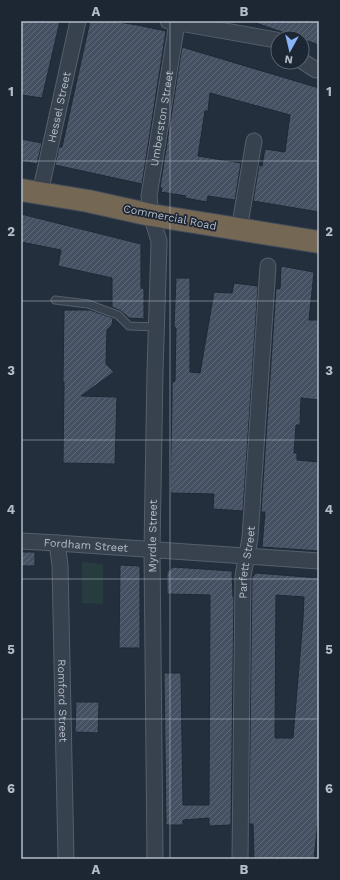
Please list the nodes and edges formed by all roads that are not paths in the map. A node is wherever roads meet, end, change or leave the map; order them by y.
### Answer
1 (78, 21) edge
2 (173, 22) edge
3 (270, 39) edge
4 (310, 66) edge
5 (319, 70) edge
6 (254, 141) dead end
7 (30, 192) edge
8 (151, 215) junction
9 (239, 230) junction
10 (319, 242) edge
11 (268, 266) dead end
12 (55, 300) dead end
13 (157, 327) junction
14 (21, 541) edge
15 (57, 543) junction
16 (152, 550) junction
17 (247, 556) junction
18 (319, 561) edge
19 (66, 859) edge
20 (155, 859) edge
21 (240, 859) edge

1 - 7 street, Hessel Street
2 - 3 street
2 - 8 street, Umberston Street
4 - 5 street
6 - 9 street
7 - 8 highway, Commercial Road
8 - 9 highway, Commercial Road
8 - 13 street, Myrdle Street
9 - 10 highway, Commercial Road
11 - 17 street, Parfett Street
12 - 13 lane
13 - 16 street, Myrdle Street
14 - 15 street, Fordham Street
15 - 16 street, Fordham Street
15 - 19 street, Romford Street
16 - 17 street, Fordham Street
16 - 20 street, Myrdle Street
17 - 18 street, Fordham Street
17 - 21 street, Parfett Street

